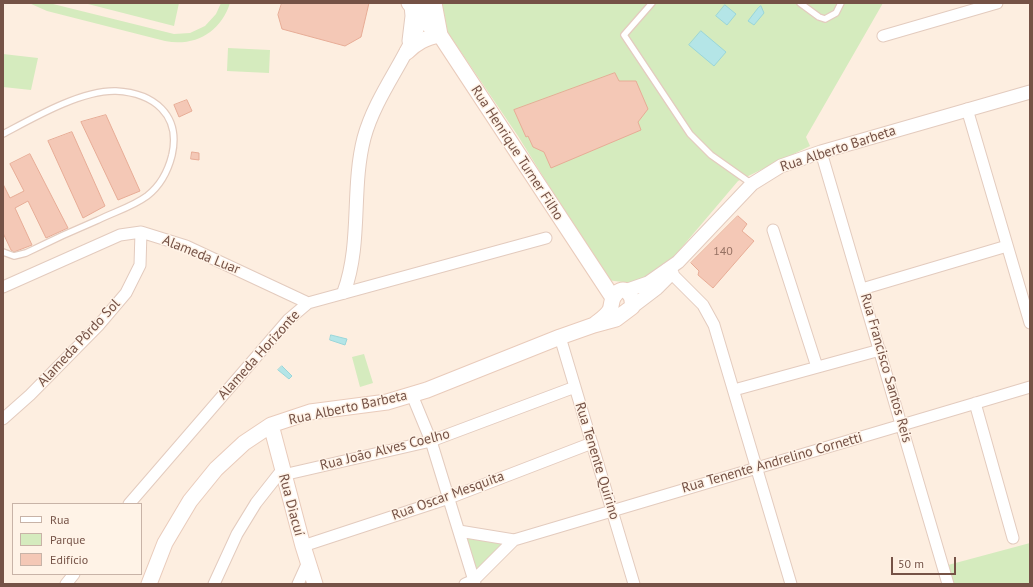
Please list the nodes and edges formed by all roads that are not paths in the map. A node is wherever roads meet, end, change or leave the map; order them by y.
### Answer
1 (426, 3) edge
2 (434, 3) edge
3 (652, 3) edge
4 (800, 3) edge
5 (841, 3) edge
6 (997, 3) edge
7 (410, 4) edge
8 (422, 19) junction
9 (440, 35) junction
10 (884, 36) dead end
11 (407, 52) junction
12 (1030, 92) edge
13 (967, 109) junction
14 (3, 134) edge
15 (821, 152) junction
16 (752, 184) junction
17 (773, 230) dead end
18 (141, 232) junction
19 (546, 238) dead end
20 (1007, 246) junction
21 (3, 252) edge
22 (672, 268) junction
23 (3, 287) edge
24 (862, 289) junction
25 (344, 292) junction
26 (619, 295) junction
27 (308, 303) junction
28 (630, 309) junction
29 (1030, 323) edge
30 (594, 325) junction
31 (560, 337) junction
32 (880, 350) junction
33 (817, 367) junction
34 (575, 387) junction
35 (1030, 387) edge
36 (734, 390) junction
37 (412, 394) junction
38 (975, 403) junction
39 (3, 419) edge
40 (271, 425) junction
41 (902, 425) junction
42 (431, 441) junction
43 (592, 443) junction
44 (757, 468) junction
45 (283, 473) junction
46 (449, 498) junction
47 (130, 503) edge
48 (612, 511) junction
49 (459, 531) junction
50 (1013, 538) dead end
51 (514, 540) junction
52 (303, 546) junction
53 (308, 562) junction
54 (73, 575) edge
55 (471, 583) edge
56 (66, 584) edge
57 (149, 584) edge
58 (214, 584) edge
59 (298, 584) edge
60 (315, 584) edge
61 (634, 584) edge
62 (792, 584) edge
63 (948, 584) edge

1 - 8 street
2 - 9 main road, Rua Henrique Turner Filho
3 - 16 lane
4 - 5 lane
6 - 10 street
7 - 8 main road, Rua Henrique Turner Filho
7 - 11 street
8 - 9 main road, Rua Henrique Turner Filho
8 - 11 street
9 - 11 main road
9 - 26 main road, Rua Henrique Turner Filho
11 - 25 street
12 - 13 street, Rua Alberto Barbeta
13 - 15 street, Rua Alberto Barbeta
13 - 20 street
14 - 21 lane
15 - 16 street, Rua Alberto Barbeta
15 - 24 street, Rua Francisco Santos Reis
16 - 22 street, Rua Alberto Barbeta
17 - 33 street
18 - 23 street, Alameda Luar
18 - 27 street, Alameda Luar
18 - 39 street, Alameda Pôrdo Sol
19 - 25 street, Alameda Horizonte
20 - 24 street
20 - 29 street
22 - 26 street
22 - 28 street
22 - 36 street
24 - 32 street, Rua Francisco Santos Reis
25 - 27 street, Alameda Horizonte
26 - 28 main road, Rua Henrique Turner Filho
26 - 30 main road
27 - 47 street, Alameda Horizonte
28 - 30 main road, Rua Alberto Barbeta
30 - 31 main road, Rua Alberto Barbeta
31 - 34 street, Rua Tenente Quirino
31 - 37 main road, Rua Alberto Barbeta
32 - 33 street
32 - 41 street, Rua Francisco Santos Reis
33 - 36 street
34 - 42 street, Rua João Alves Coelho
34 - 43 street, Rua Tenente Quirino
35 - 38 street, Rua Tenente Andrelino Cornetti
36 - 44 street
37 - 40 main road, Rua Alberto Barbeta
37 - 42 street
38 - 41 street, Rua Tenente Andrelino Cornetti
38 - 50 street
40 - 45 main road, Rua Diacuí
40 - 57 main road, Rua Alberto Barbeta
41 - 44 street, Rua Tenente Andrelino Cornetti
41 - 63 street, Rua Francisco Santos Reis
42 - 45 street, Rua João Alves Coelho
42 - 46 street
43 - 46 street, Rua Oscar Mesquita
43 - 48 street, Rua Tenente Quirino
44 - 48 street, Rua Tenente Andrelino Cornetti
44 - 62 street
45 - 52 main road, Rua Diacuí
45 - 58 street
46 - 49 street
46 - 52 street, Rua Oscar Mesquita
48 - 51 street, Rua Tenente Andrelino Cornetti
48 - 61 street, Rua Tenente Quirino
49 - 51 street
49 - 55 street
51 - 55 street
52 - 53 main road, Rua Diacuí
53 - 59 street
53 - 60 main road, Rua Diacuí
54 - 56 street

